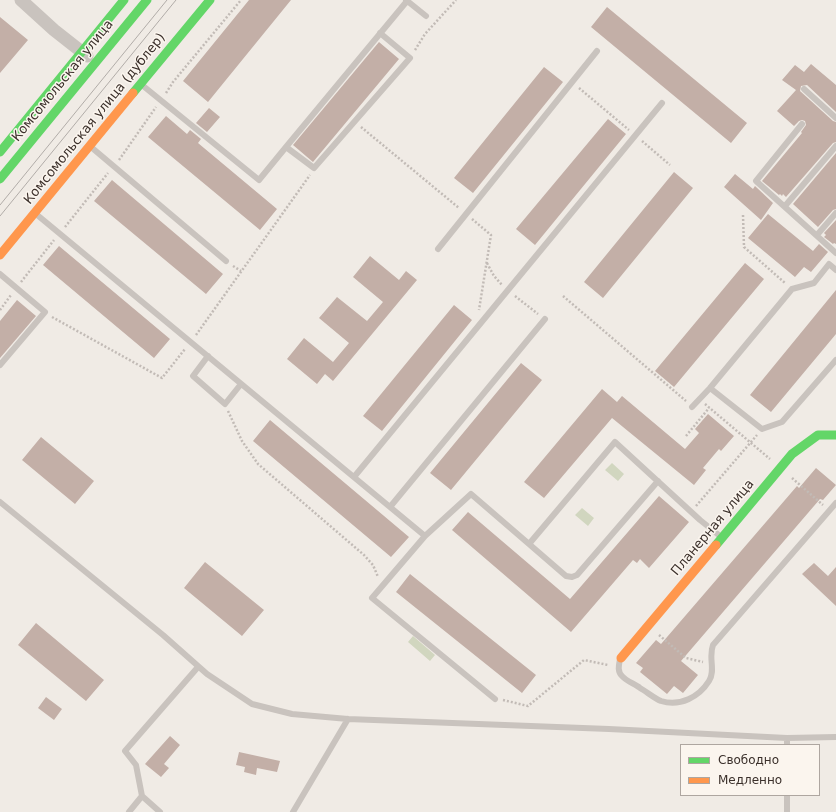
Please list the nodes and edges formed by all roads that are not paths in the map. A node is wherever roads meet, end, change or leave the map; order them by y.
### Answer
1 (21, 0) edge
2 (124, 0) edge
3 (147, 0) edge
4 (210, 0) edge
5 (406, 0) edge
6 (426, 16) dead end
7 (380, 33) junction
8 (597, 51) dead end
9 (82, 52) junction
10 (95, 63) junction
11 (140, 84) junction
12 (804, 89) dead end
13 (662, 102) dead end
14 (836, 118) edge
15 (802, 124) dead end
16 (90, 146) junction
17 (286, 146) junction
18 (836, 146) edge
19 (0, 152) edge
20 (0, 179) edge
21 (785, 206) junction
22 (836, 212) edge
23 (34, 213) junction
24 (817, 235) junction
25 (438, 249) dead end
26 (836, 253) edge
27 (0, 255) edge
28 (226, 261) dead end
29 (836, 270) edge
30 (0, 274) edge
31 (545, 319) dead end
32 (208, 356) junction
33 (836, 360) edge
34 (0, 365) edge
35 (241, 384) junction
36 (710, 388) junction
37 (692, 407) road end
38 (836, 435) edge
39 (354, 477) junction
40 (658, 481) junction
41 (0, 502) edge
42 (836, 502) edge
43 (390, 507) junction
44 (425, 536) junction
45 (722, 537) junction
46 (529, 544) junction
47 (619, 662) joint
48 (198, 667) junction
49 (495, 699) road end
50 (348, 719) junction
51 (836, 737) edge
52 (787, 738) junction
53 (787, 744) edge
54 (142, 796) junction
55 (787, 796) edge
56 (129, 812) edge
57 (160, 812) edge
58 (293, 812) edge
59 (787, 812) edge

1 - 9 street
2 - 9 street, Комсомольская улица
3 - 10 street, Комсомольская улица
4 - 11 street, Комсомольская улица (дублер)
5 - 6 lane
5 - 7 lane
7 - 17 lane
7 - 17 lane
8 - 25 lane
9 - 10 street
9 - 19 street, Комсомольская улица
10 - 20 street, Комсомольская улица
11 - 16 street, Комсомольская улица (дублер)
11 - 17 lane
12 - 14 lane
13 - 39 lane
15 - 21 lane
16 - 23 street, Комсомольская улица (дублер)
16 - 28 lane
18 - 21 lane
21 - 24 lane
22 - 24 lane
23 - 27 street, Комсомольская улица (дублер)
23 - 32 lane
24 - 26 lane
29 - 36 lane
30 - 34 lane
31 - 43 lane
32 - 35 lane
32 - 35 lane
33 - 36 lane
35 - 39 lane
36 - 37 lane
38 - 45 street, Планерная улица
39 - 43 lane
40 - 45 lane
40 - 46 lane
40 - 46 lane
41 - 48 lane
42 - 47 lane
43 - 44 lane
44 - 46 lane
44 - 49 lane
45 - 47 street, Планерная улица
48 - 50 lane
48 - 54 lane
50 - 52 lane
50 - 58 lane
51 - 52 lane
52 - 53 lane
54 - 56 lane
54 - 57 lane
55 - 59 lane

